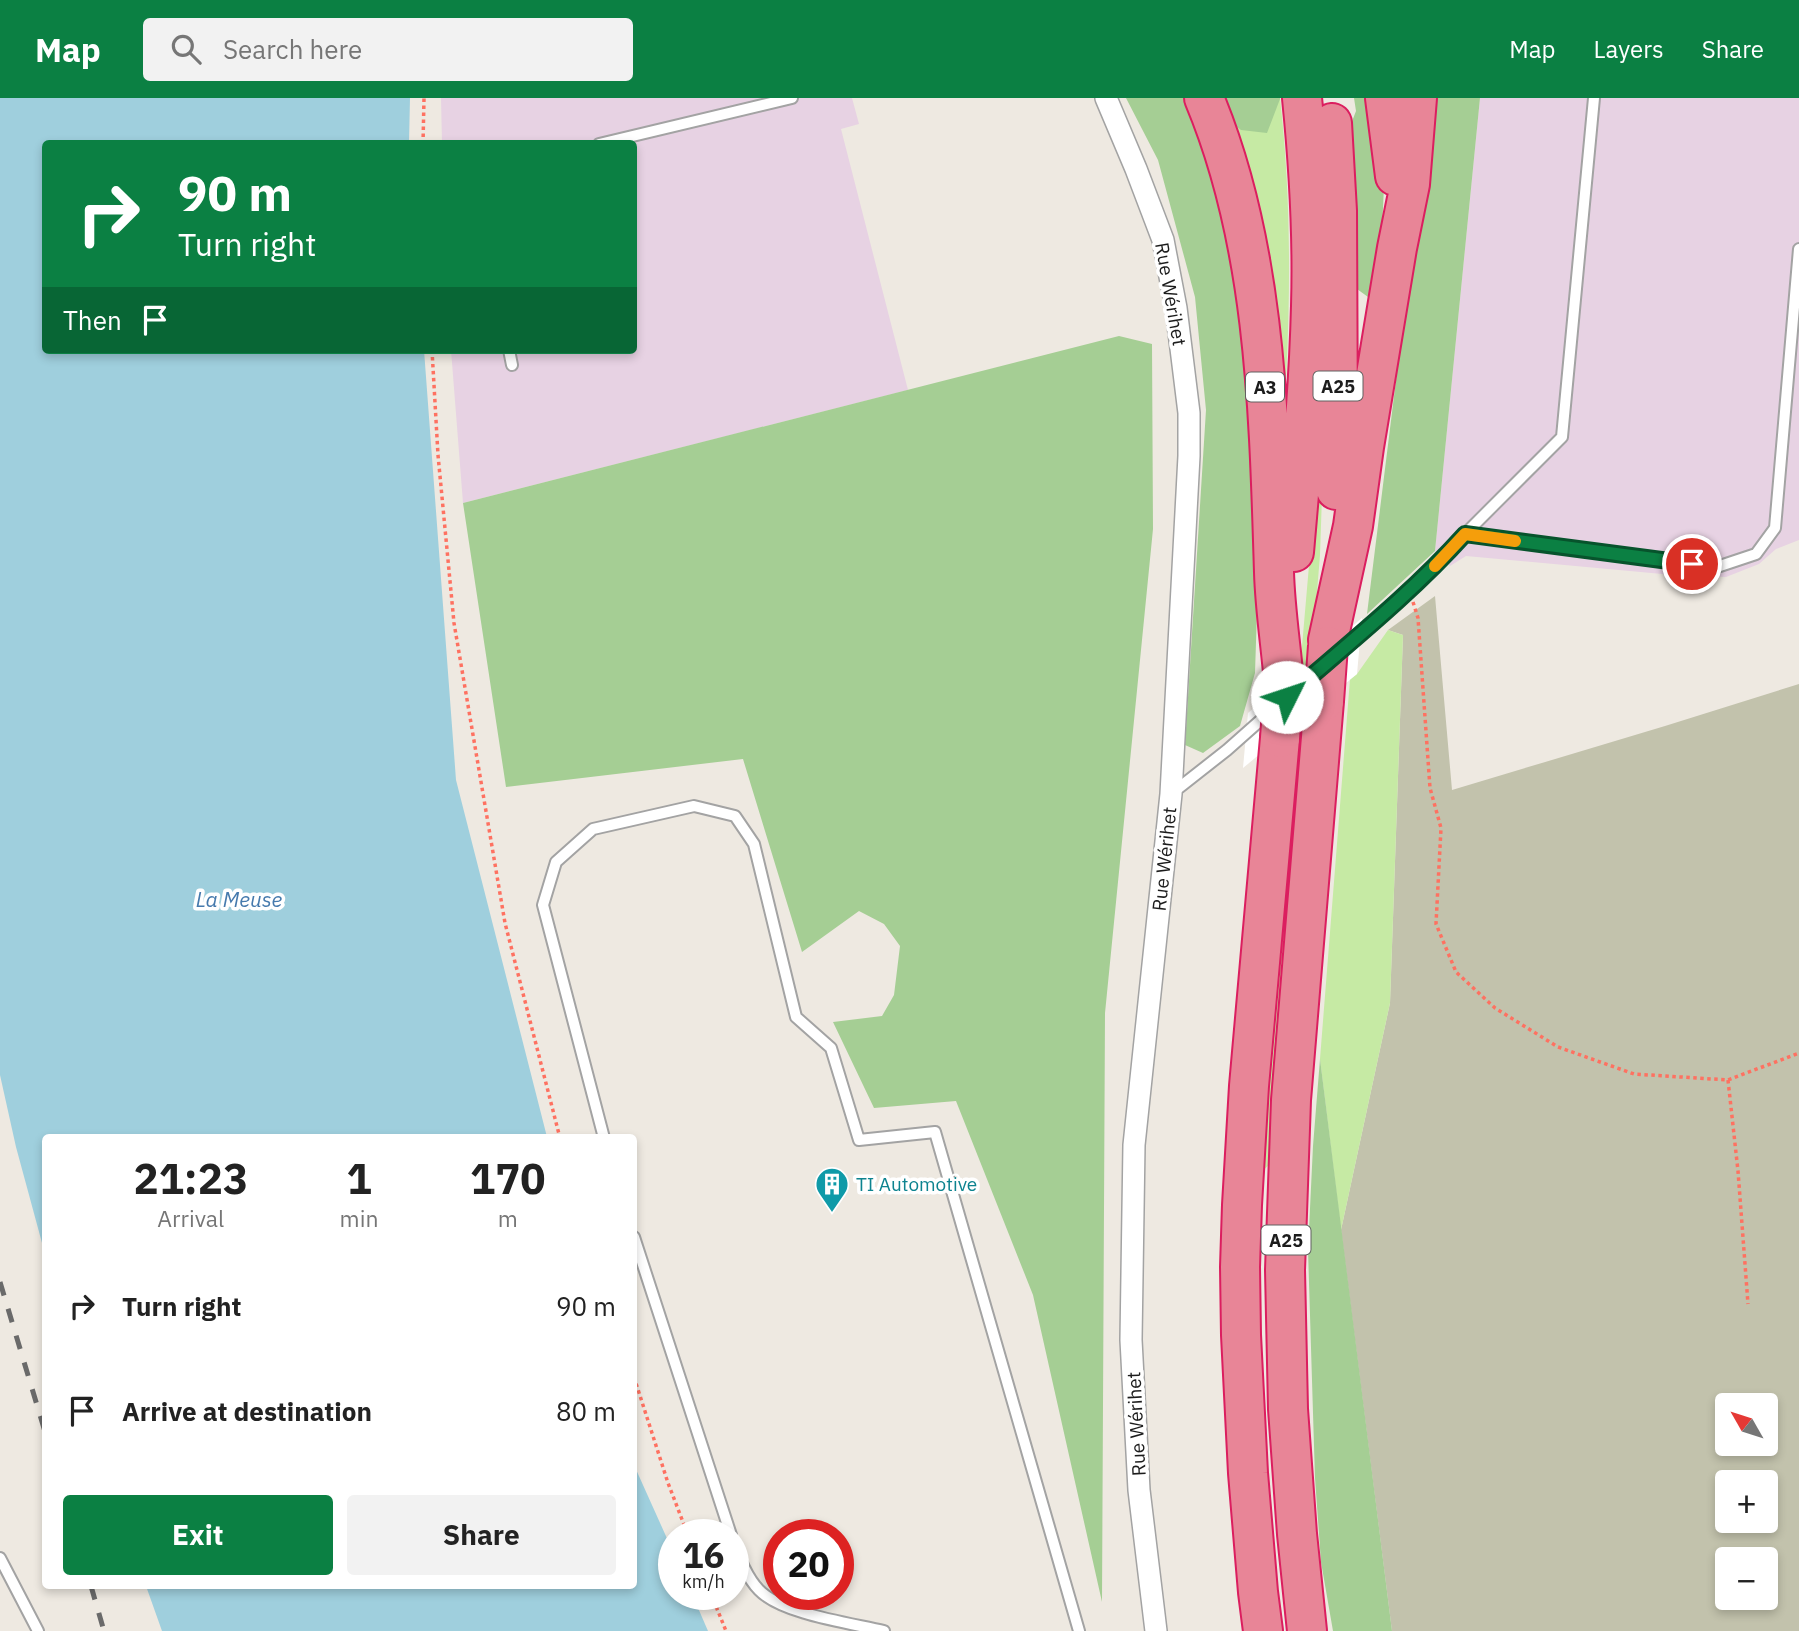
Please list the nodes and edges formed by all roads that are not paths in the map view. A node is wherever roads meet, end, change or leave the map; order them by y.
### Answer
1 (792, 98) edge
2 (1106, 98) edge
3 (1204, 98) edge
4 (1302, 98) edge
5 (1329, 98) edge
6 (1385, 98) edge
7 (1417, 98) edge
8 (1594, 98) edge
9 (616, 140) edge
10 (1397, 248) junction
11 (1799, 249) edge
12 (510, 354) edge
13 (512, 365) dead end
14 (1465, 534) junction
15 (1313, 671) junction
16 (1171, 794) junction
17 (603, 1134) edge
18 (637, 1246) edge
19 (726, 1519) edge
20 (0, 1558) edge
21 (749, 1574) edge
22 (38, 1631) edge
23 (884, 1631) edge
24 (1079, 1631) edge
25 (1156, 1631) edge
26 (1263, 1631) edge
27 (1307, 1631) edge

1 - 9 lane
2 - 16 street, Rue Wérihet
3 - 15 highway, A3
4 - 15 highway, A25
5 - 15 highway, A25
6 - 10 highway
7 - 10 highway
8 - 14 lane
10 - 15 highway
11 - 14 lane
12 - 13 lane
14 - 15 lane
15 - 16 lane
15 - 26 highway, A25, bridge
15 - 27 highway, A25
16 - 25 street, Rue Wérihet
17 - 24 lane
18 - 19 lane
20 - 22 lane
21 - 23 lane

